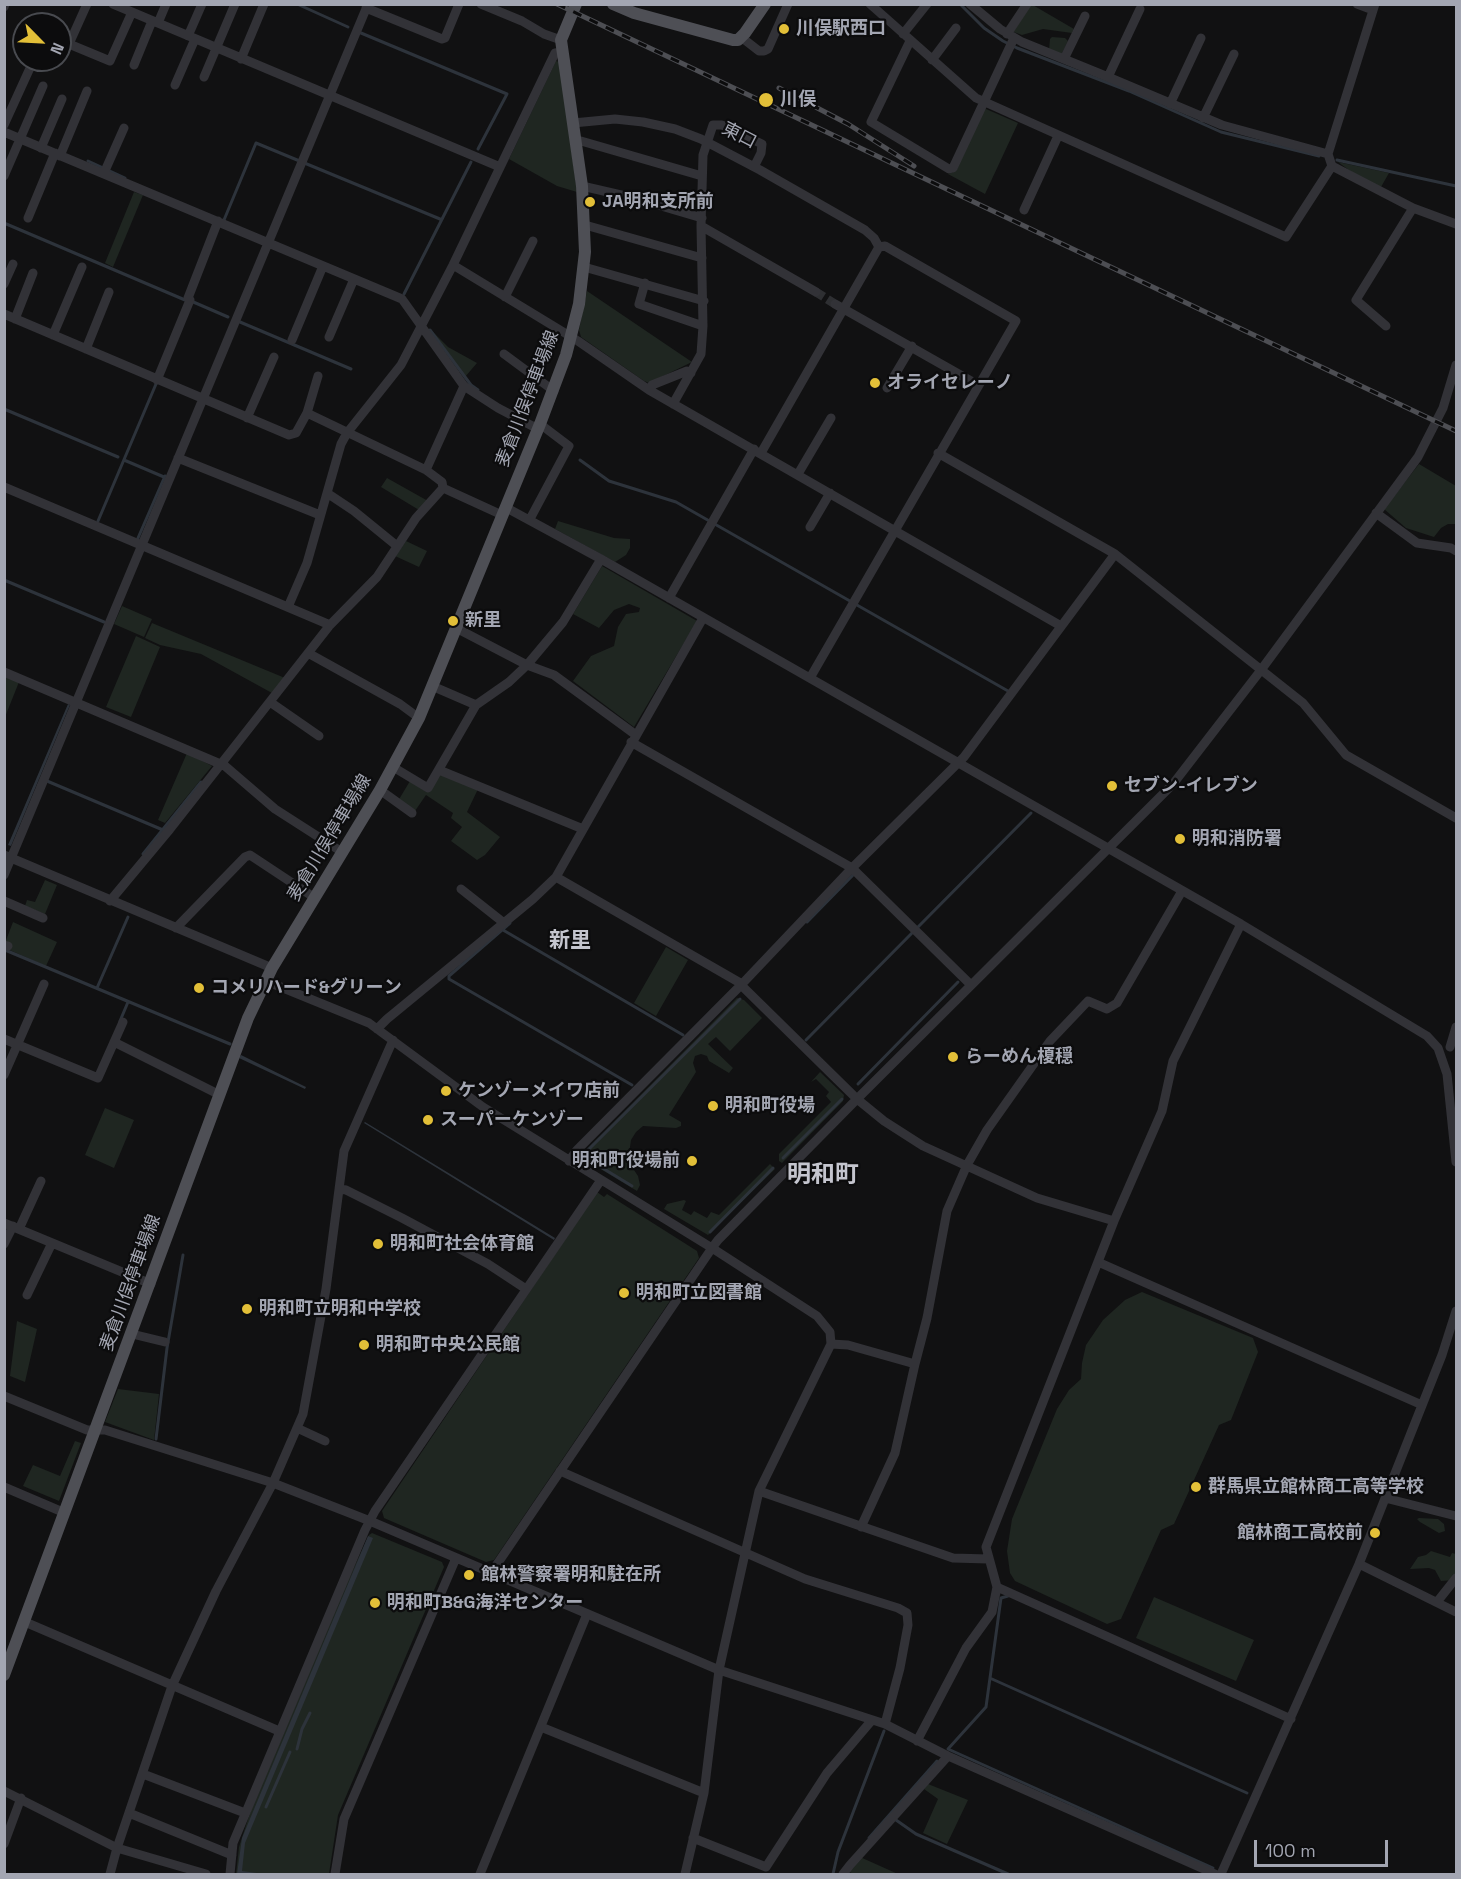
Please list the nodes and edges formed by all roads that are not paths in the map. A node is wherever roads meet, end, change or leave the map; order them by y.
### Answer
1 (87, 4) edge
2 (113, 4) edge
3 (166, 4) edge
4 (202, 4) edge
5 (235, 4) edge
6 (264, 4) edge
7 (459, 4) edge
8 (481, 4) edge
9 (576, 4) edge
10 (613, 4) edge
11 (765, 4) edge
12 (789, 4) edge
13 (870, 4) edge
14 (927, 4) edge
15 (970, 4) edge
16 (1027, 4) edge
17 (1357, 4) edge
18 (367, 6) edge
19 (1374, 7) edge
20 (131, 9) edge
21 (1140, 9) dead end
22 (1085, 16) dead end
23 (155, 22) junction
24 (956, 28) dead end
25 (1010, 36) junction
26 (741, 37) junction
27 (906, 37) junction
28 (192, 38) junction
29 (1201, 38) dead end
30 (561, 46) junction
31 (218, 48) junction
32 (1234, 54) dead end
33 (241, 59) junction
34 (1064, 59) junction
35 (932, 60) junction
36 (134, 65) dead end
37 (28, 72) edge
38 (1108, 76) junction
39 (204, 77) dead end
40 (175, 85) dead end
41 (43, 86) dead end
42 (87, 92) dead end
43 (329, 96) junction
44 (62, 99) dead end
45 (984, 103) junction
46 (1170, 104) junction
47 (1203, 118) junction
48 (573, 123) junction
49 (4, 125) edge
50 (124, 128) dead end
51 (4, 132) edge
52 (1058, 136) junction
53 (20, 139) junction
54 (707, 141) junction
55 (576, 142) junction
56 (41, 148) junction
57 (57, 154) junction
58 (1328, 154) junction
59 (500, 166) junction
60 (754, 166) junction
61 (1332, 166) junction
62 (104, 173) junction
63 (4, 176) edge
64 (702, 176) junction
65 (582, 186) junction
66 (1413, 208) junction
67 (1024, 210) dead end
68 (28, 218) dead end
69 (218, 221) junction
70 (701, 222) junction
71 (1456, 224) edge
72 (585, 225) junction
73 (533, 241) dead end
74 (268, 242) junction
75 (879, 247) junction
76 (702, 258) junction
77 (13, 264) dead end
78 (453, 265) junction
79 (323, 266) junction
80 (82, 267) dead end
81 (584, 267) junction
82 (33, 273) dead end
83 (354, 279) junction
84 (4, 284) edge
85 (645, 284) junction
86 (109, 292) dead end
87 (816, 292) tunnel mouth
88 (505, 297) junction
89 (704, 301) junction
90 (839, 306) junction
91 (4, 314) edge
92 (15, 319) junction
93 (703, 326) junction
94 (1386, 326) dead end
95 (421, 327) junction
96 (53, 335) junction
97 (329, 337) dead end
98 (571, 337) junction
99 (292, 340) dead end
100 (912, 346) junction
101 (86, 349) junction
102 (504, 354) dead end
103 (274, 357) dead end
104 (1456, 365) edge
105 (690, 373) junction
106 (318, 376) dead end
107 (157, 380) junction
108 (978, 385) junction
109 (464, 386) junction
110 (887, 388) dead end
111 (649, 390) junction
112 (554, 391) junction
113 (202, 399) junction
114 (673, 404) junction
115 (307, 413) junction
116 (248, 418) junction
117 (831, 418) dead end
118 (539, 426) junction
119 (346, 433) junction
120 (757, 451) junction
121 (938, 453) junction
122 (178, 458) junction
123 (426, 470) junction
124 (798, 474) junction
125 (4, 487) edge
126 (443, 488) junction
127 (327, 493) junction
128 (830, 493) junction
129 (504, 511) junction
130 (1376, 513) junction
131 (320, 515) junction
132 (530, 519) junction
133 (810, 527) dead end
134 (895, 530) junction
135 (141, 545) junction
136 (397, 546) junction
137 (1456, 551) edge
138 (1115, 554) junction
139 (601, 559) junction
140 (669, 598) junction
141 (288, 607) junction
142 (703, 618) junction
143 (330, 625) junction
144 (1061, 626) junction
145 (456, 628) junction
146 (308, 653) junction
147 (527, 665) junction
148 (1261, 670) junction
149 (4, 672) edge
150 (810, 678) junction
151 (432, 686) junction
152 (76, 702) junction
153 (270, 702) junction
154 (476, 705) junction
155 (419, 718) junction
156 (319, 736) dead end
157 (634, 739) junction
158 (958, 762) junction
159 (220, 764) junction
160 (393, 767) junction
161 (440, 770) junction
162 (380, 790) junction
163 (412, 813) dead end
164 (1456, 818) edge
165 (583, 829) junction
166 (1108, 848) junction
167 (342, 852) junction
168 (8, 857) edge
169 (852, 868) junction
170 (4, 875) edge
171 (556, 877) junction
172 (461, 889) dead end
173 (1182, 891) junction
174 (315, 898) junction
175 (4, 901) edge
176 (110, 901) junction
177 (43, 918) dead end
178 (504, 924) junction
179 (1241, 924) junction
180 (176, 928) junction
181 (272, 968) junction
182 (266, 981) junction
183 (44, 984) dead end
184 (741, 985) junction
185 (971, 985) junction
186 (123, 1022) dead end
187 (1456, 1027) edge
188 (377, 1029) junction
189 (4, 1039) edge
190 (393, 1040) junction
191 (114, 1042) junction
192 (18, 1045) junction
193 (1453, 1047) edge
194 (1438, 1048) junction
195 (4, 1074) edge
196 (220, 1095) junction
197 (856, 1099) junction
198 (568, 1161) junction
199 (1456, 1162) edge
200 (967, 1165) junction
201 (600, 1180) junction
202 (41, 1181) dead end
203 (340, 1189) junction
204 (1114, 1221) junction
205 (12, 1226) edge
206 (52, 1243) junction
207 (4, 1244) edge
208 (712, 1248) junction
209 (1098, 1262) junction
210 (151, 1284) junction
211 (526, 1289) junction
212 (27, 1295) dead end
213 (1456, 1311) edge
214 (132, 1334) junction
215 (165, 1342) dead end
216 (831, 1344) junction
217 (915, 1364) junction
218 (4, 1396) edge
219 (1422, 1405) junction
220 (297, 1428) junction
221 (96, 1430) junction
222 (326, 1441) dead end
223 (560, 1471) junction
224 (273, 1483) junction
225 (4, 1487) edge
226 (759, 1491) junction
227 (1385, 1498) junction
228 (65, 1513) junction
229 (1456, 1516) edge
230 (370, 1521) junction
231 (861, 1527) junction
232 (744, 1552) junction
233 (456, 1558) junction
234 (988, 1559) junction
235 (1359, 1564) junction
236 (491, 1573) junction
237 (1456, 1578) edge
238 (997, 1587) junction
239 (1437, 1602) junction
240 (1456, 1612) edge
241 (587, 1614) junction
242 (25, 1623) junction
243 (8, 1657) edge
244 (719, 1670) junction
245 (4, 1675) edge
246 (172, 1686) junction
247 (1291, 1719) junction
248 (872, 1720) junction
249 (885, 1725) junction
250 (541, 1727) junction
251 (279, 1731) junction
252 (917, 1741) junction
253 (948, 1756) junction
254 (143, 1774) junction
255 (4, 1791) edge
256 (704, 1793) junction
257 (21, 1798) junction
258 (129, 1813) junction
259 (245, 1813) junction
260 (693, 1838) junction
261 (4, 1844) edge
262 (117, 1848) junction
263 (232, 1856) junction
264 (110, 1875) edge
265 (206, 1875) edge
266 (230, 1875) edge
267 (335, 1875) edge
268 (480, 1875) edge
269 (685, 1875) edge
270 (843, 1875) edge
271 (1215, 1875) edge
272 (1221, 1875) edge

1 - 20 street
2 - 20 street
3 - 23 street
4 - 28 street
5 - 31 street
6 - 33 street
7 - 18 street
8 - 30 street
9 - 30 main road
10 - 26 main road
11 - 26 main road
12 - 26 street
13 - 27 street
14 - 27 street
15 - 25 street
16 - 25 street
17 - 19 street
18 - 43 street
19 - 58 street
20 - 23 street
21 - 38 street
22 - 34 street
23 - 28 street
23 - 36 street
24 - 35 street
25 - 34 street
25 - 45 street
27 - 35 street
27 - 45 street
28 - 31 street
28 - 40 street
29 - 46 street
30 - 48 main road, 麦倉川俣停車場線
30 - 59 street
31 - 33 street
31 - 39 street
32 - 47 street
33 - 43 street
34 - 38 street
35 - 45 street
37 - 49 street
38 - 46 street
41 - 53 street
42 - 57 street
43 - 59 street
43 - 74 street
44 - 56 street
45 - 52 street
46 - 47 street
47 - 58 street
48 - 54 street
48 - 55 main road, 麦倉川俣停車場線
50 - 62 street
51 - 53 street
52 - 61 street
52 - 67 street
53 - 56 street
53 - 63 street
54 - 60 street
54 - 60 street, 東口
54 - 64 street
55 - 64 street
55 - 65 main road, 麦倉川俣停車場線
56 - 57 street
57 - 62 street
57 - 68 street
58 - 61 street
59 - 78 street
60 - 75 street
61 - 66 street
62 - 69 street
64 - 70 street
65 - 70 street
65 - 72 main road, 麦倉川俣停車場線
66 - 71 street
66 - 94 street
69 - 74 street
69 - 107 street
70 - 76 street
70 - 87 street
72 - 76 street
72 - 81 main road, 麦倉川俣停車場線
73 - 88 street
74 - 79 street
74 - 113 street
75 - 90 street
75 - 108 street
76 - 89 street
77 - 84 street
78 - 88 street
78 - 95 street
79 - 83 street
79 - 99 street
80 - 96 street
81 - 85 street
81 - 98 main road, 麦倉川俣停車場線
82 - 92 street
83 - 95 street
83 - 97 street
85 - 89 street
85 - 93 street
86 - 101 street
88 - 98 street
89 - 93 street
90 - 100 street
90 - 120 street
91 - 92 street
92 - 96 street
93 - 105 street
95 - 109 street
95 - 119 street
96 - 101 street
98 - 111 street
98 - 112 main road, 麦倉川俣停車場線
100 - 108 street
100 - 110 street
101 - 107 street
102 - 112 street
103 - 116 street
104 - 130 street
105 - 111 street
105 - 114 street
106 - 115 street
107 - 113 street
108 - 121 street
109 - 118 street
109 - 123 street
111 - 114 street
112 - 118 main road, 麦倉川俣停車場線
113 - 116 street
113 - 122 street
114 - 120 street
115 - 116 street
115 - 119 street
117 - 124 street
118 - 129 main road, 麦倉川俣停車場線
118 - 132 street
119 - 123 street
119 - 127 street
120 - 124 street
120 - 140 street
121 - 134 street
121 - 138 street
122 - 131 street
122 - 135 street
123 - 126 street
124 - 128 street
125 - 135 street
126 - 129 street
126 - 136 street
127 - 131 street
127 - 136 street
128 - 133 street
128 - 134 street
129 - 132 street
129 - 145 main road, 麦倉川俣停車場線
130 - 137 street
130 - 148 street
131 - 141 street
132 - 139 street
134 - 144 street
134 - 150 street
135 - 141 street
135 - 152 street
136 - 143 street
138 - 144 street
138 - 148 street
139 - 140 street
139 - 147 street
140 - 142 street
141 - 143 street
142 - 150 street
142 - 157 street
143 - 146 street
144 - 158 street
145 - 147 street
145 - 151 main road, 麦倉川俣停車場線
146 - 153 street
146 - 155 street
147 - 154 street
147 - 157 street
148 - 164 street
148 - 166 street
149 - 152 street
150 - 158 street
151 - 154 street
151 - 155 main road, 麦倉川俣停車場線
152 - 159 street
152 - 168 street
153 - 156 street
153 - 159 street
154 - 161 street
155 - 160 main road, 麦倉川俣停車場線
157 - 165 street
157 - 169 street
158 - 166 street
158 - 169 street
159 - 167 street
159 - 176 street
160 - 161 street
160 - 162 main road, 麦倉川俣停車場線
161 - 165 street
162 - 163 street
162 - 167 main road, 麦倉川俣停車場線
165 - 171 street
166 - 173 street
166 - 185 street
167 - 174 main road, 麦倉川俣停車場線
168 - 170 street
168 - 176 street
169 - 184 street
169 - 185 street
171 - 178 street
171 - 184 street
172 - 178 street
173 - 179 street
173 - 200 street
174 - 180 street
174 - 181 main road, 麦倉川俣停車場線
175 - 177 street
176 - 180 street
178 - 188 street
179 - 194 street
179 - 204 street
180 - 181 street
181 - 182 main road, 麦倉川俣停車場線
182 - 188 street
182 - 196 main road, 麦倉川俣停車場線
183 - 192 street
184 - 197 street
184 - 198 street
185 - 197 street
186 - 191 street
187 - 193 street
188 - 190 street
189 - 192 street
190 - 198 street
190 - 203 street
191 - 192 street
191 - 196 street
192 - 195 street
193 - 194 street
194 - 199 street
196 - 210 main road, 麦倉川俣停車場線
197 - 200 street
197 - 208 street
198 - 201 street
200 - 204 street
200 - 217 street
201 - 208 street
201 - 211 street
202 - 205 street
203 - 211 street
203 - 220 street
204 - 209 street
205 - 206 street
205 - 207 street
206 - 210 street
206 - 212 street
208 - 216 street
208 - 223 street
209 - 219 street
209 - 234 street
210 - 214 main road, 麦倉川俣停車場線
211 - 230 street
213 - 219 street
214 - 215 street
214 - 221 main road, 麦倉川俣停車場線
216 - 217 street
216 - 226 street
217 - 231 street
218 - 221 street
219 - 227 street
220 - 222 street
220 - 224 street
221 - 224 street
221 - 228 main road, 麦倉川俣停車場線
223 - 232 street
223 - 236 street
224 - 230 street
224 - 246 street
225 - 228 street
226 - 231 street
226 - 232 street
227 - 229 street
227 - 235 street
228 - 242 main road, 麦倉川俣停車場線
230 - 233 street
230 - 251 street
231 - 234 street
232 - 244 street
232 - 249 street
233 - 236 street
233 - 267 street
234 - 238 street
235 - 239 street
235 - 247 street
236 - 241 street
237 - 239 street
238 - 247 street
238 - 252 street
239 - 240 street
241 - 244 street
241 - 250 street
242 - 243 main road, 麦倉川俣停車場線
242 - 246 street
243 - 245 main road, 麦倉川俣停車場線
244 - 248 street
244 - 256 street
246 - 251 street
246 - 254 street
247 - 272 street
248 - 249 street
248 - 260 street
249 - 252 street
250 - 256 street
250 - 268 street
251 - 259 street
252 - 253 street
253 - 270 street
253 - 271 street
254 - 258 street
254 - 259 street
255 - 257 street
256 - 260 street
257 - 261 street
257 - 262 street
258 - 262 street
258 - 263 street
259 - 263 street
260 - 269 street
262 - 264 street
262 - 265 street
263 - 266 street

